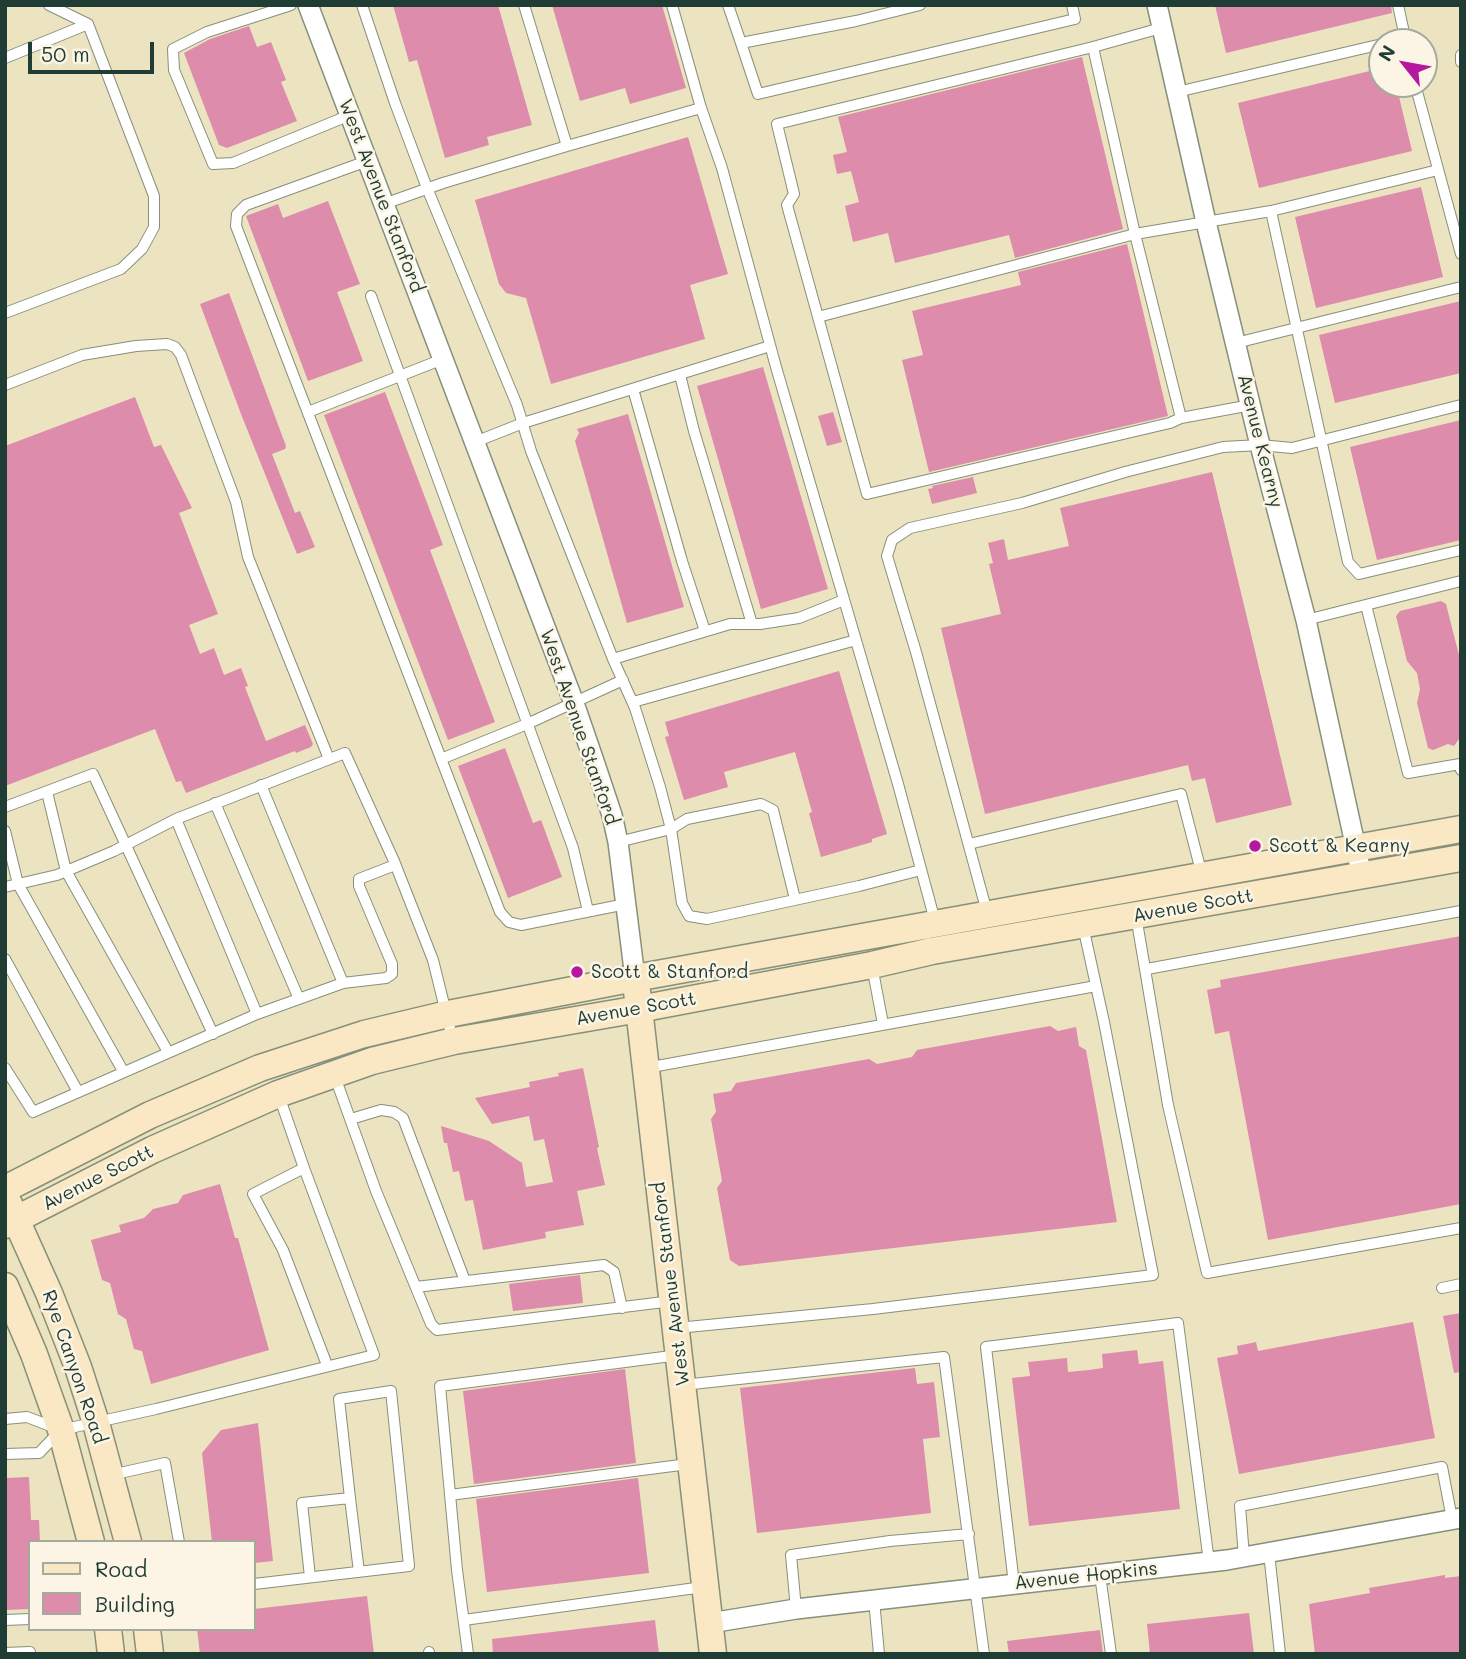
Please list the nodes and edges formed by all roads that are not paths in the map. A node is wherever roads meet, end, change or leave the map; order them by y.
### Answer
1 (49, 5) edge
2 (291, 5) edge
3 (308, 5) edge
4 (362, 5) edge
5 (524, 5) edge
6 (672, 5) edge
7 (728, 5) edge
8 (920, 5) edge
9 (1072, 5) edge
10 (1157, 5) edge
11 (1398, 5) edge
12 (88, 24) junction
13 (1161, 28) junction
14 (1403, 28) edge
15 (740, 43) junction
16 (1093, 47) junction
17 (1368, 47) edge
18 (1461, 55) edge
19 (5, 58) edge
20 (1461, 62) edge
21 (1177, 92) junction
22 (1419, 98) edge
23 (701, 108) junction
24 (350, 115) junction
25 (567, 146) junction
26 (368, 161) junction
27 (1438, 170) junction
28 (427, 188) junction
29 (384, 204) junction
30 (1271, 211) junction
31 (1206, 222) junction
32 (1135, 234) junction
33 (1461, 254) edge
34 (1461, 287) edge
35 (371, 296) dead end
36 (5, 313) edge
37 (818, 317) junction
38 (1297, 327) junction
39 (1236, 343) junction
40 (770, 346) junction
41 (443, 359) junction
42 (680, 374) junction
43 (401, 375) junction
44 (5, 385) edge
45 (633, 389) junction
46 (1252, 405) junction
47 (1461, 405) edge
48 (308, 412) junction
49 (1181, 418) junction
50 (523, 423) junction
51 (1323, 440) junction
52 (475, 442) junction
53 (1260, 444) junction
54 (1461, 550) edge
55 (1461, 581) edge
56 (844, 600) junction
57 (1366, 605) junction
58 (1306, 620) junction
59 (752, 624) junction
60 (705, 631) junction
61 (856, 640) junction
62 (613, 659) junction
63 (623, 680) junction
64 (633, 702) junction
65 (574, 703) junction
66 (527, 724) junction
67 (329, 759) junction
68 (441, 759) junction
69 (1461, 770) edge
70 (261, 785) junction
71 (47, 792) junction
72 (215, 803) junction
73 (5, 807) edge
74 (176, 818) junction
75 (671, 829) junction
76 (1461, 829) edge
77 (5, 831) edge
78 (618, 842) junction
79 (127, 844) junction
80 (969, 844) junction
81 (1357, 848) junction
82 (1461, 858) edge
83 (395, 865) junction
84 (921, 870) junction
85 (66, 871) junction
86 (1202, 876) junction
87 (1362, 876) junction
88 (18, 884) junction
89 (5, 887) edge
90 (794, 899) junction
91 (626, 904) junction
92 (588, 911) junction
93 (1461, 911) edge
94 (987, 914) junction
95 (1136, 916) junction
96 (936, 925) junction
97 (1083, 926) junction
98 (991, 940) junction
99 (5, 959) edge
100 (872, 965) junction
101 (1147, 969) junction
102 (635, 978) junction
103 (343, 983) junction
104 (1096, 986) junction
105 (299, 999) junction
106 (639, 1009) junction
107 (257, 1014) junction
108 (448, 1014) junction
109 (883, 1024) junction
110 (213, 1034) junction
111 (454, 1041) junction
112 (168, 1052) junction
113 (5, 1068) edge
114 (645, 1068) junction
115 (123, 1071) junction
116 (334, 1074) junction
117 (78, 1092) junction
118 (278, 1094) junction
119 (351, 1119) junction
120 (304, 1168) junction
121 (5, 1189) edge
122 (9, 1214) edge
123 (1461, 1228) edge
124 (465, 1281) junction
125 (1461, 1284) edge
126 (5, 1286) edge
127 (416, 1287) junction
128 (1442, 1288) dead end
129 (672, 1301) junction
130 (622, 1308) junction
131 (676, 1328) junction
132 (679, 1355) junction
133 (327, 1365) junction
134 (683, 1385) junction
135 (5, 1419) edge
136 (96, 1423) junction
137 (61, 1430) junction
138 (5, 1454) edge
139 (692, 1464) junction
140 (110, 1475) junction
141 (450, 1495) junction
142 (350, 1498) junction
143 (1457, 1519) edge
144 (969, 1534) junction
145 (90, 1540) edge
146 (127, 1540) edge
147 (179, 1540) edge
148 (1269, 1553) junction
149 (1244, 1557) junction
150 (1209, 1562) junction
151 (359, 1572) junction
152 (1100, 1575) junction
153 (310, 1577) junction
154 (256, 1584) edge
155 (1014, 1584) junction
156 (706, 1587) junction
157 (976, 1588) junction
158 (874, 1600) junction
159 (796, 1609) junction
160 (28, 1619) edge
161 (5, 1620) edge
162 (464, 1620) junction
163 (710, 1623) junction
164 (108, 1631) edge
165 (147, 1631) edge
166 (30, 1652) edge
167 (5, 1653) edge
168 (111, 1654) edge
169 (150, 1654) edge
170 (468, 1654) edge
171 (713, 1654) edge
172 (879, 1654) edge
173 (984, 1654) edge
174 (1111, 1654) edge
175 (1280, 1654) edge

1 - 12 lane
2 - 24 lane
3 - 24 street, West Avenue Stanford
4 - 28 lane
5 - 25 lane
6 - 23 lane
7 - 15 lane
8 - 15 lane
9 - 15 lane
10 - 13 street, Avenue Kearny
11 - 14 lane
12 - 19 lane
12 - 36 lane
13 - 16 lane
13 - 21 street, Avenue Kearny
16 - 32 lane
16 - 37 lane
17 - 21 lane
18 - 20 lane
21 - 31 street, Avenue Kearny
22 - 27 lane
23 - 25 lane
23 - 40 lane
24 - 26 street, West Avenue Stanford
25 - 28 lane
26 - 29 street, West Avenue Stanford
26 - 48 lane
27 - 30 lane
27 - 33 lane
28 - 29 lane
28 - 50 lane
29 - 41 street, West Avenue Stanford
30 - 31 lane
30 - 38 lane
31 - 32 lane
31 - 39 street, Avenue Kearny
32 - 37 lane
32 - 49 lane
34 - 38 lane
35 - 43 lane
37 - 49 lane
38 - 39 lane
38 - 51 lane
39 - 46 street, Avenue Kearny
40 - 42 lane
40 - 56 lane
41 - 43 lane
41 - 52 street, West Avenue Stanford
42 - 45 lane
42 - 59 lane
43 - 48 lane
43 - 66 lane
44 - 67 lane
45 - 50 lane
45 - 60 lane
46 - 49 lane
46 - 53 street, Avenue Kearny
47 - 51 lane
48 - 68 lane
50 - 52 lane
50 - 62 lane
51 - 53 lane
51 - 54 lane
52 - 65 street, West Avenue Stanford
53 - 58 street, Avenue Kearny
53 - 80 lane
55 - 57 lane
56 - 59 lane
56 - 61 lane
57 - 58 lane
57 - 69 lane
58 - 81 street, Avenue Kearny
59 - 60 lane
60 - 62 lane
61 - 64 lane
61 - 84 lane
62 - 63 lane
63 - 64 lane
63 - 65 lane
64 - 75 lane
65 - 66 lane
65 - 78 street, West Avenue Stanford
66 - 68 lane
66 - 92 lane
67 - 70 lane
67 - 83 lane
68 - 92 lane
70 - 72 lane
70 - 103 lane
71 - 73 lane
71 - 79 lane
71 - 85 lane
72 - 74 lane
72 - 105 lane
74 - 79 lane
74 - 107 lane
75 - 78 lane
75 - 90 lane
75 - 90 lane
76 - 81 main road, Avenue Scott
77 - 88 lane
78 - 91 street, West Avenue Stanford
79 - 85 lane
79 - 110 lane
80 - 86 lane
80 - 94 lane
81 - 86 main road, Avenue Scott
81 - 87 street, Avenue Kearny
82 - 87 main road, Avenue Scott
83 - 103 lane
83 - 108 lane
84 - 90 lane
84 - 96 lane
85 - 88 lane
85 - 112 lane
86 - 94 main road, Avenue Scott
87 - 95 main road, Avenue Scott
88 - 89 lane
88 - 115 lane
91 - 92 lane
91 - 102 street, West Avenue Stanford
93 - 101 lane
94 - 96 main road, Avenue Scott
94 - 98 lane
95 - 97 main road, Avenue Scott
95 - 101 lane
96 - 102 main road, Avenue Scott
97 - 98 main road, Avenue Scott
97 - 104 lane
98 - 100 main road, Avenue Scott
99 - 117 lane
100 - 106 main road, Avenue Scott
100 - 109 lane
101 - 123 lane
102 - 106 main road, West Avenue Stanford
102 - 108 main road, Avenue Scott
103 - 105 lane
104 - 109 lane
104 - 131 lane
105 - 107 lane
106 - 111 main road, Avenue Scott
106 - 114 main road, West Avenue Stanford
107 - 110 lane
108 - 111 lane
108 - 121 main road, Avenue Scott
109 - 114 lane
110 - 112 lane
111 - 116 main road, Avenue Scott
112 - 115 lane
113 - 117 lane
114 - 129 main road, West Avenue Stanford
115 - 117 lane
116 - 118 main road, Avenue Scott
116 - 119 lane
118 - 120 lane
118 - 122 main road, Avenue Scott
119 - 124 lane
119 - 127 lane
120 - 133 lane
120 - 133 lane
122 - 136 main road, Rye Canyon Road
124 - 127 lane
124 - 130 lane
125 - 128 lane
126 - 137 main road, Rye Canyon Road
127 - 130 lane
129 - 130 lane
129 - 131 main road, West Avenue Stanford
131 - 132 main road, West Avenue Stanford
132 - 134 main road, West Avenue Stanford
132 - 141 lane
133 - 136 lane
134 - 139 main road, West Avenue Stanford
134 - 144 lane
135 - 137 lane
136 - 137 lane
136 - 140 main road, Rye Canyon Road
137 - 138 lane
137 - 145 main road, Rye Canyon Road
139 - 141 lane
139 - 156 main road, West Avenue Stanford
140 - 146 main road, Rye Canyon Road
140 - 147 lane
141 - 162 lane
142 - 151 lane
142 - 151 lane
142 - 153 lane
143 - 148 street, Avenue Hopkins
143 - 149 lane
144 - 157 lane
144 - 159 lane
148 - 149 street, Avenue Hopkins
148 - 175 lane
149 - 150 street, Avenue Hopkins
150 - 152 street, Avenue Hopkins
150 - 155 lane
151 - 153 lane
152 - 155 street, Avenue Hopkins
152 - 174 lane
153 - 154 lane
155 - 157 street, Avenue Hopkins
156 - 162 lane
156 - 163 main road, West Avenue Stanford
157 - 158 street, Avenue Hopkins
157 - 173 lane
158 - 159 street, Avenue Hopkins
158 - 172 lane
159 - 163 street, Avenue Hopkins
160 - 161 lane
162 - 170 lane
163 - 171 main road, West Avenue Stanford
164 - 168 main road
165 - 169 main road
166 - 167 lane

